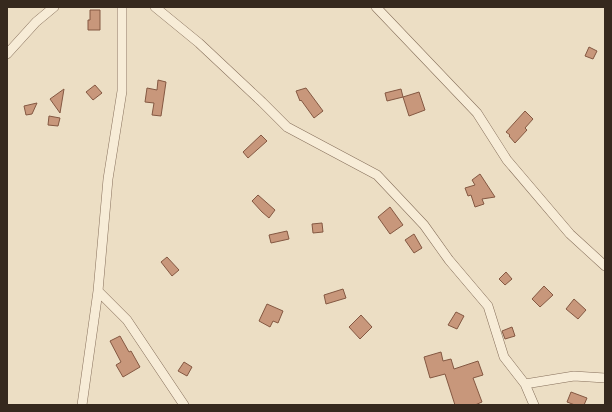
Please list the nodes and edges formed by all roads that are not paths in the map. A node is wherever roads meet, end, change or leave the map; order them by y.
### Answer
1 (54, 7) edge
2 (122, 7) edge
3 (155, 7) edge
4 (376, 7) edge
5 (7, 54) edge
6 (605, 266) edge
7 (98, 291) junction
8 (605, 378) edge
9 (525, 384) junction
10 (82, 405) edge
11 (184, 405) edge
12 (534, 405) edge

1 - 5 street
2 - 7 street
3 - 9 street
4 - 6 street
7 - 10 street
7 - 11 street
8 - 9 street
9 - 12 street

